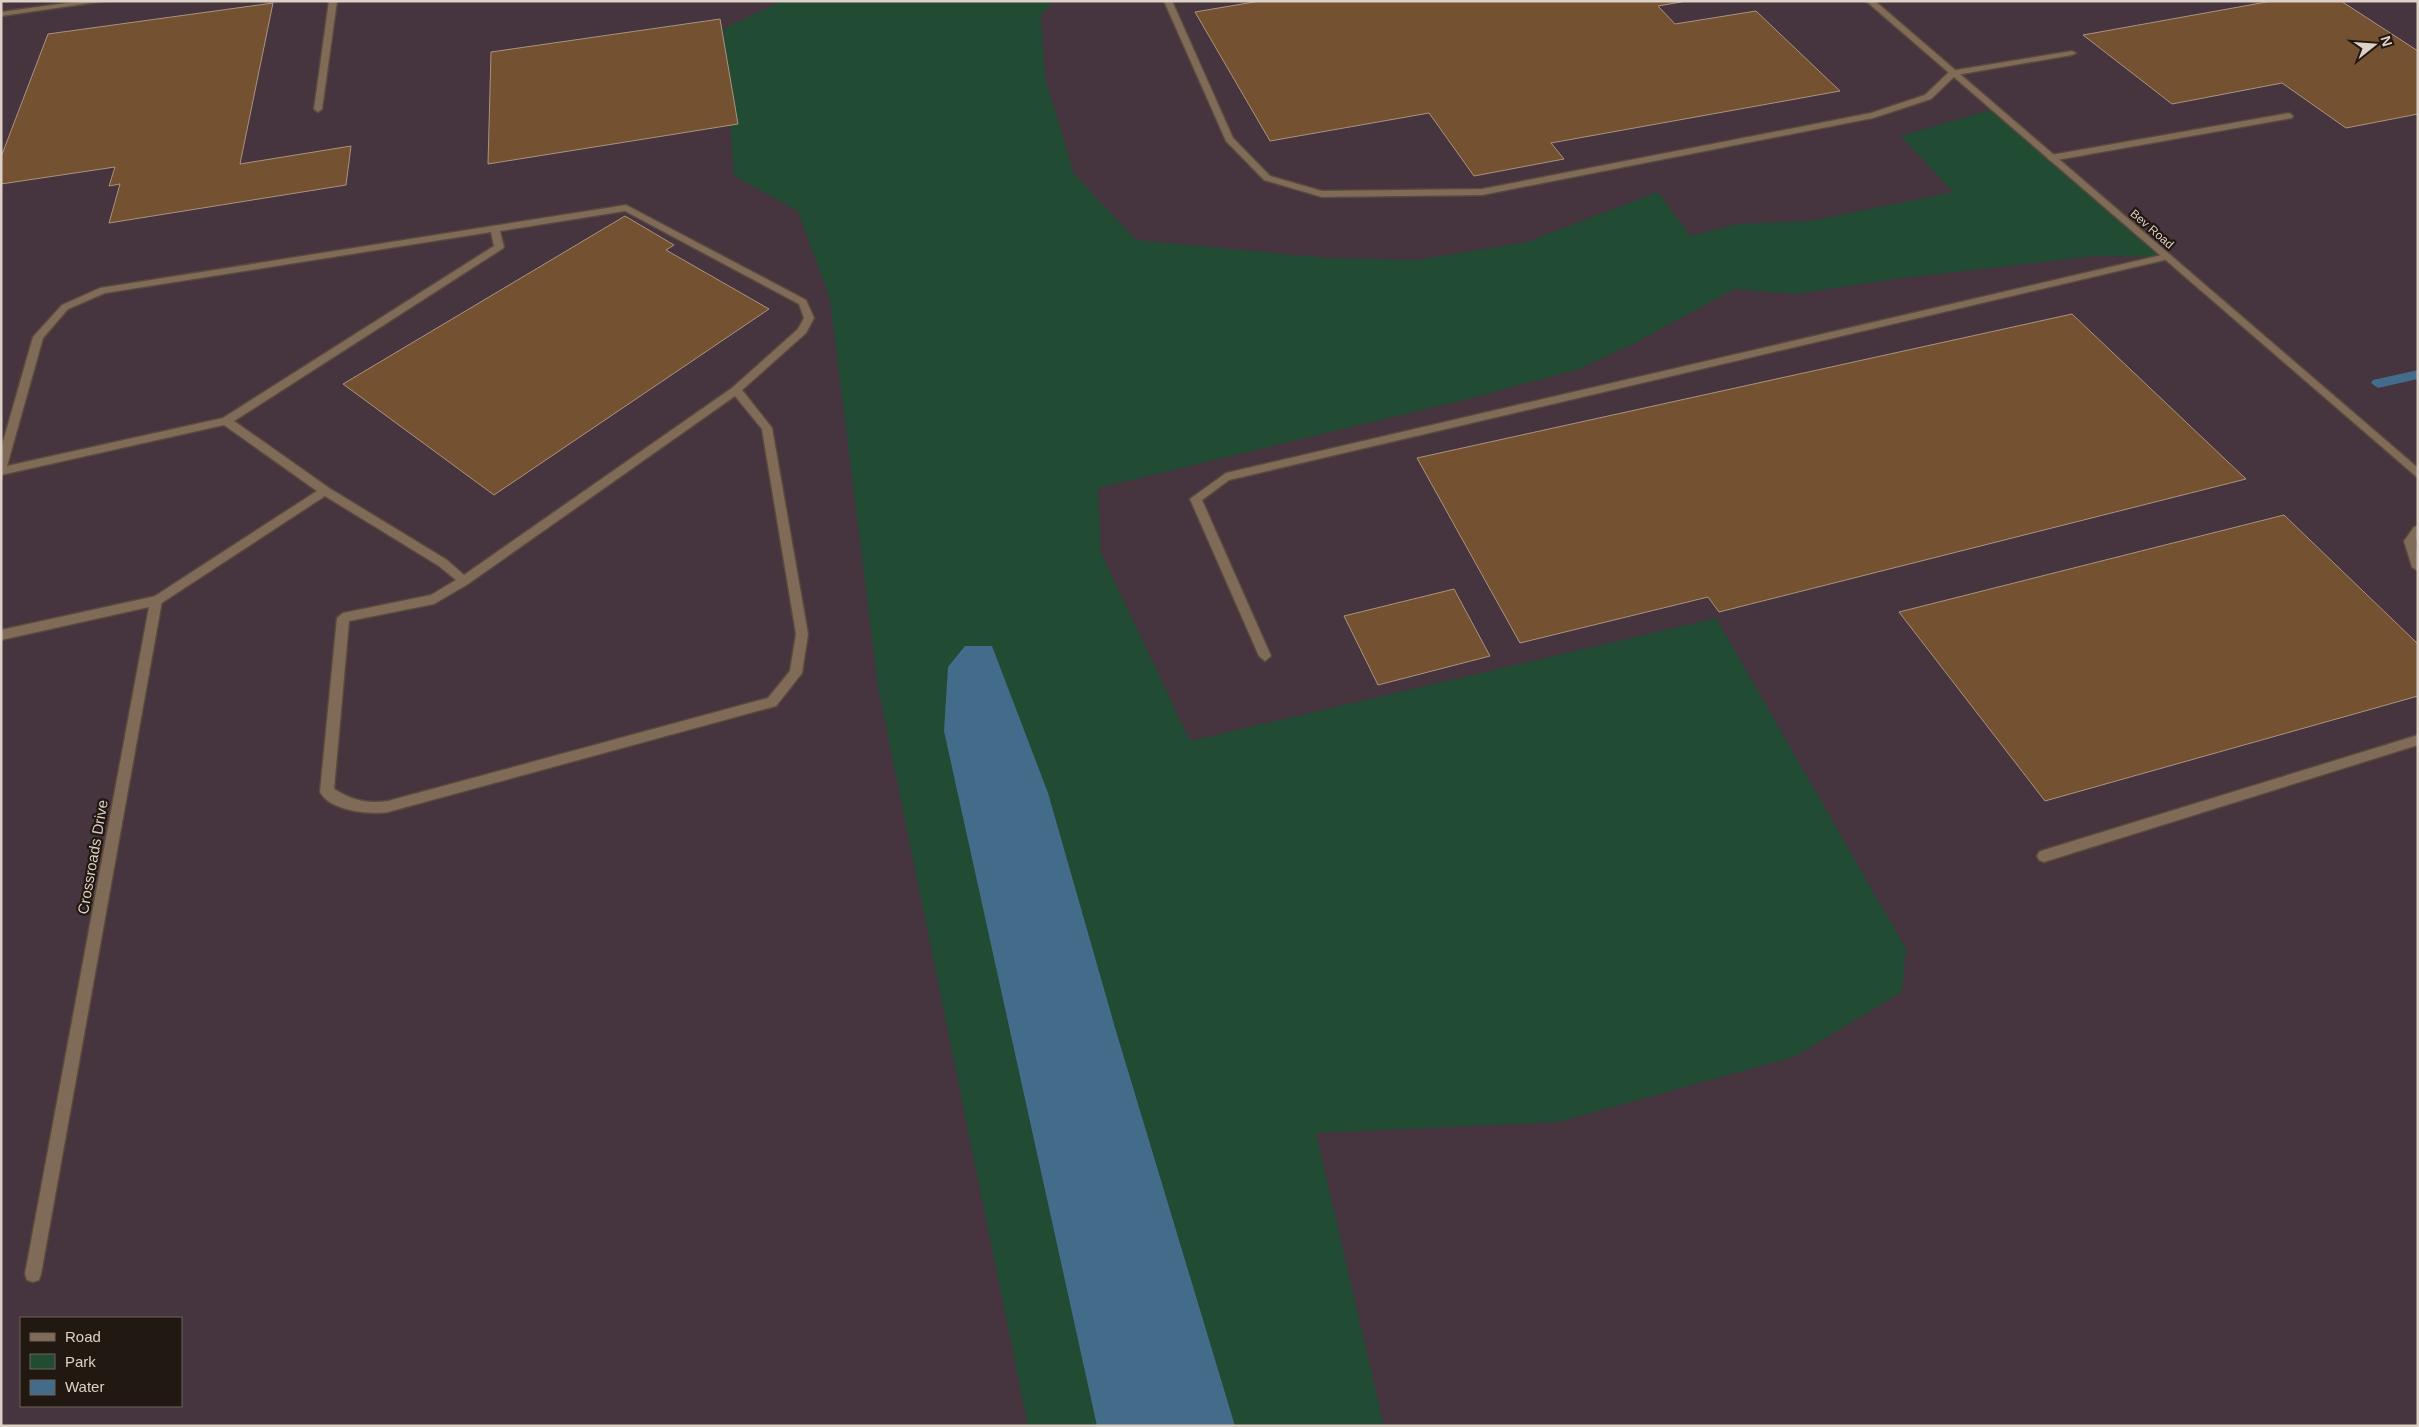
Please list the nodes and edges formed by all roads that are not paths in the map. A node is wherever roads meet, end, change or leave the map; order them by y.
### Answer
1 (101, 1) edge
2 (333, 1) edge
3 (1168, 1) edge
4 (1870, 1) edge
5 (1, 14) edge
6 (2072, 53) dead end
7 (1953, 73) junction
8 (318, 109) dead end
9 (2289, 116) dead end
10 (2051, 158) junction
11 (495, 230) junction
12 (2166, 257) junction
13 (736, 390) junction
14 (226, 420) junction
15 (1, 470) edge
16 (2418, 474) edge
17 (325, 491) junction
18 (2418, 530) edge
19 (2418, 567) edge
20 (464, 581) junction
21 (156, 601) junction
22 (1, 635) edge
23 (1264, 656) dead end
24 (2418, 740) edge
25 (2044, 856) dead end
26 (33, 1274) dead end

1 - 5 street
2 - 8 street
3 - 7 street
4 - 7 street, Bev Road
6 - 7 street
7 - 10 street, Bev Road
9 - 10 street
10 - 12 street, Bev Road
11 - 13 street
11 - 14 street
11 - 15 street
12 - 16 street, Bev Road
12 - 23 street
13 - 20 street
13 - 20 street
14 - 15 street
14 - 17 street
17 - 20 street
17 - 21 street
18 - 19 street
21 - 22 street
21 - 26 street, Crossroads Drive
24 - 25 street

